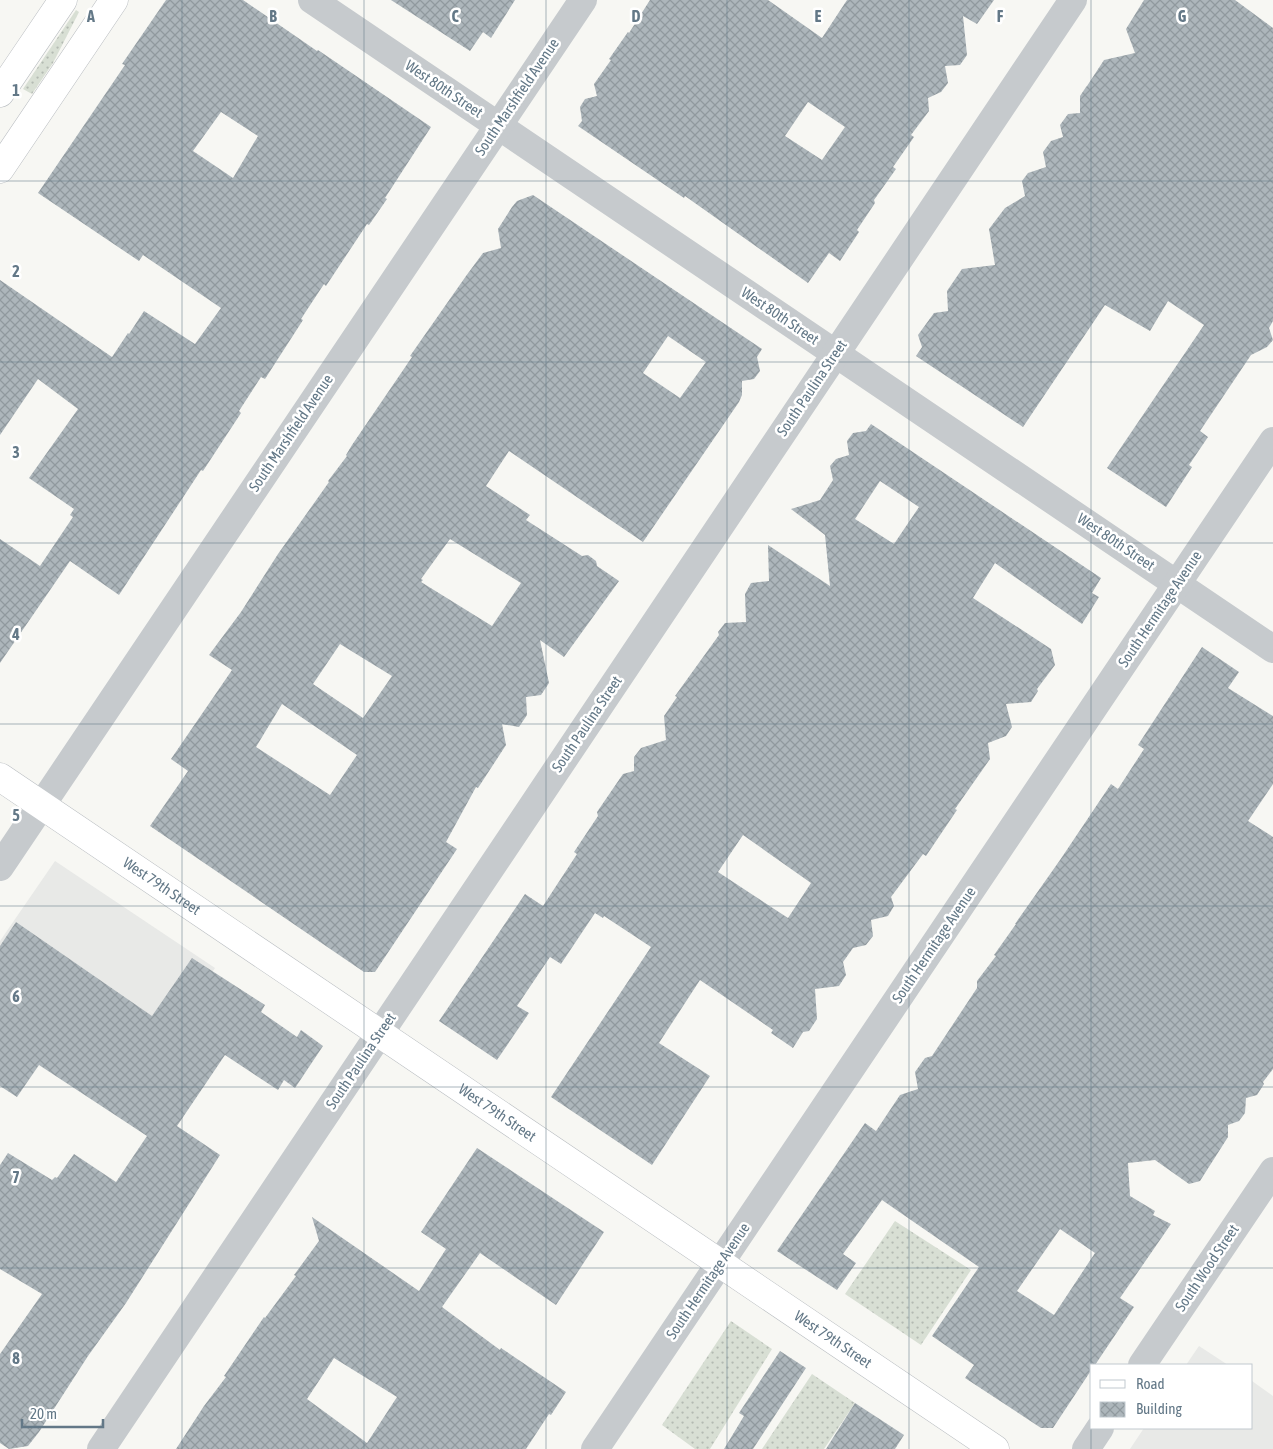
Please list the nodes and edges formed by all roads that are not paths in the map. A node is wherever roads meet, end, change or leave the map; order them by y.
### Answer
1 (63, 0) edge
2 (114, 0) edge
3 (312, 0) edge
4 (583, 0) edge
5 (1073, 0) edge
6 (0, 93) edge
7 (498, 126) junction
8 (0, 169) edge
9 (835, 353) junction
10 (1273, 441) edge
11 (1177, 584) junction
12 (1273, 648) edge
13 (0, 777) edge
14 (41, 805) junction
15 (0, 867) edge
16 (380, 1033) junction
17 (1273, 1171) edge
18 (720, 1263) junction
19 (1143, 1364) edge
20 (1099, 1429) edge
21 (101, 1449) edge
22 (595, 1449) edge
23 (995, 1449) edge
24 (1086, 1449) edge

1 - 6 main road
2 - 8 main road
3 - 7 street, West 80th Street
4 - 7 street, South Marshfield Avenue
5 - 9 street, South Paulina Street
7 - 9 street, West 80th Street
7 - 14 street, South Marshfield Avenue
9 - 11 street, West 80th Street
9 - 16 street, South Paulina Street
10 - 11 street, South Hermitage Avenue
11 - 12 street, West 80th Street
11 - 18 street, South Hermitage Avenue
13 - 14 main road, West 79th Street
14 - 15 street, South Marshfield Avenue
14 - 16 main road, West 79th Street
16 - 18 main road, West 79th Street
16 - 21 street, South Paulina Street
17 - 19 street, South Wood Street
18 - 22 street, South Hermitage Avenue
18 - 23 main road, West 79th Street
20 - 24 street

